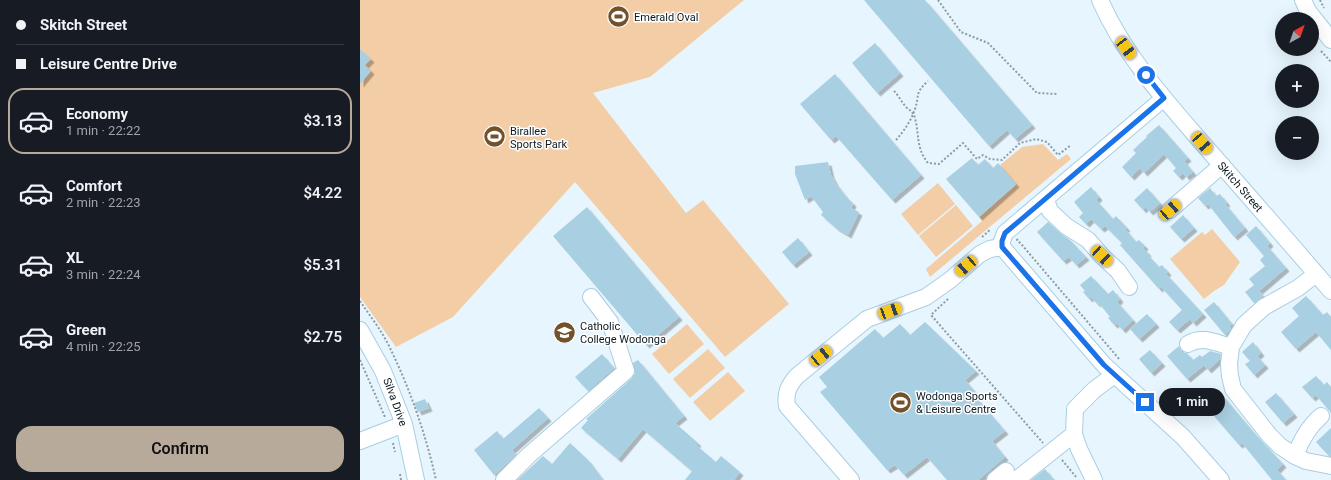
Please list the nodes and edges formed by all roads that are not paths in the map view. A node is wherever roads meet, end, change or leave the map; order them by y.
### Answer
1 (1100, 0) edge
2 (1304, 0) edge
3 (1331, 40) edge
4 (1164, 98) junction
5 (1222, 165) junction
6 (1046, 200) junction
7 (1170, 210) dead end
8 (1000, 235) junction
9 (1316, 274) junction
10 (1129, 287) dead end
11 (1331, 291) edge
12 (591, 297) dead end
13 (360, 330) edge
14 (1188, 344) dead end
15 (1231, 347) junction
16 (1118, 370) junction
17 (1321, 416) dead end
18 (404, 424) junction
19 (1074, 434) junction
20 (360, 441) edge
21 (1295, 456) junction
22 (1331, 466) edge
23 (1006, 477) edge
24 (416, 480) edge
25 (504, 480) edge
26 (851, 480) edge
27 (1094, 480) edge
28 (1221, 480) edge

1 - 4 street, Skitch Street
2 - 3 street
4 - 5 street, Skitch Street
4 - 6 street
5 - 7 street
5 - 9 street, Skitch Street
6 - 8 street
6 - 10 street
8 - 16 street
8 - 26 street
9 - 11 street, Skitch Street
9 - 15 street
12 - 25 street
13 - 18 street, Silva Drive
14 - 15 street
15 - 21 street
16 - 19 street
16 - 28 street
17 - 21 street
18 - 20 street
18 - 24 street, Silva Drive
19 - 23 street
19 - 27 street
21 - 22 street

